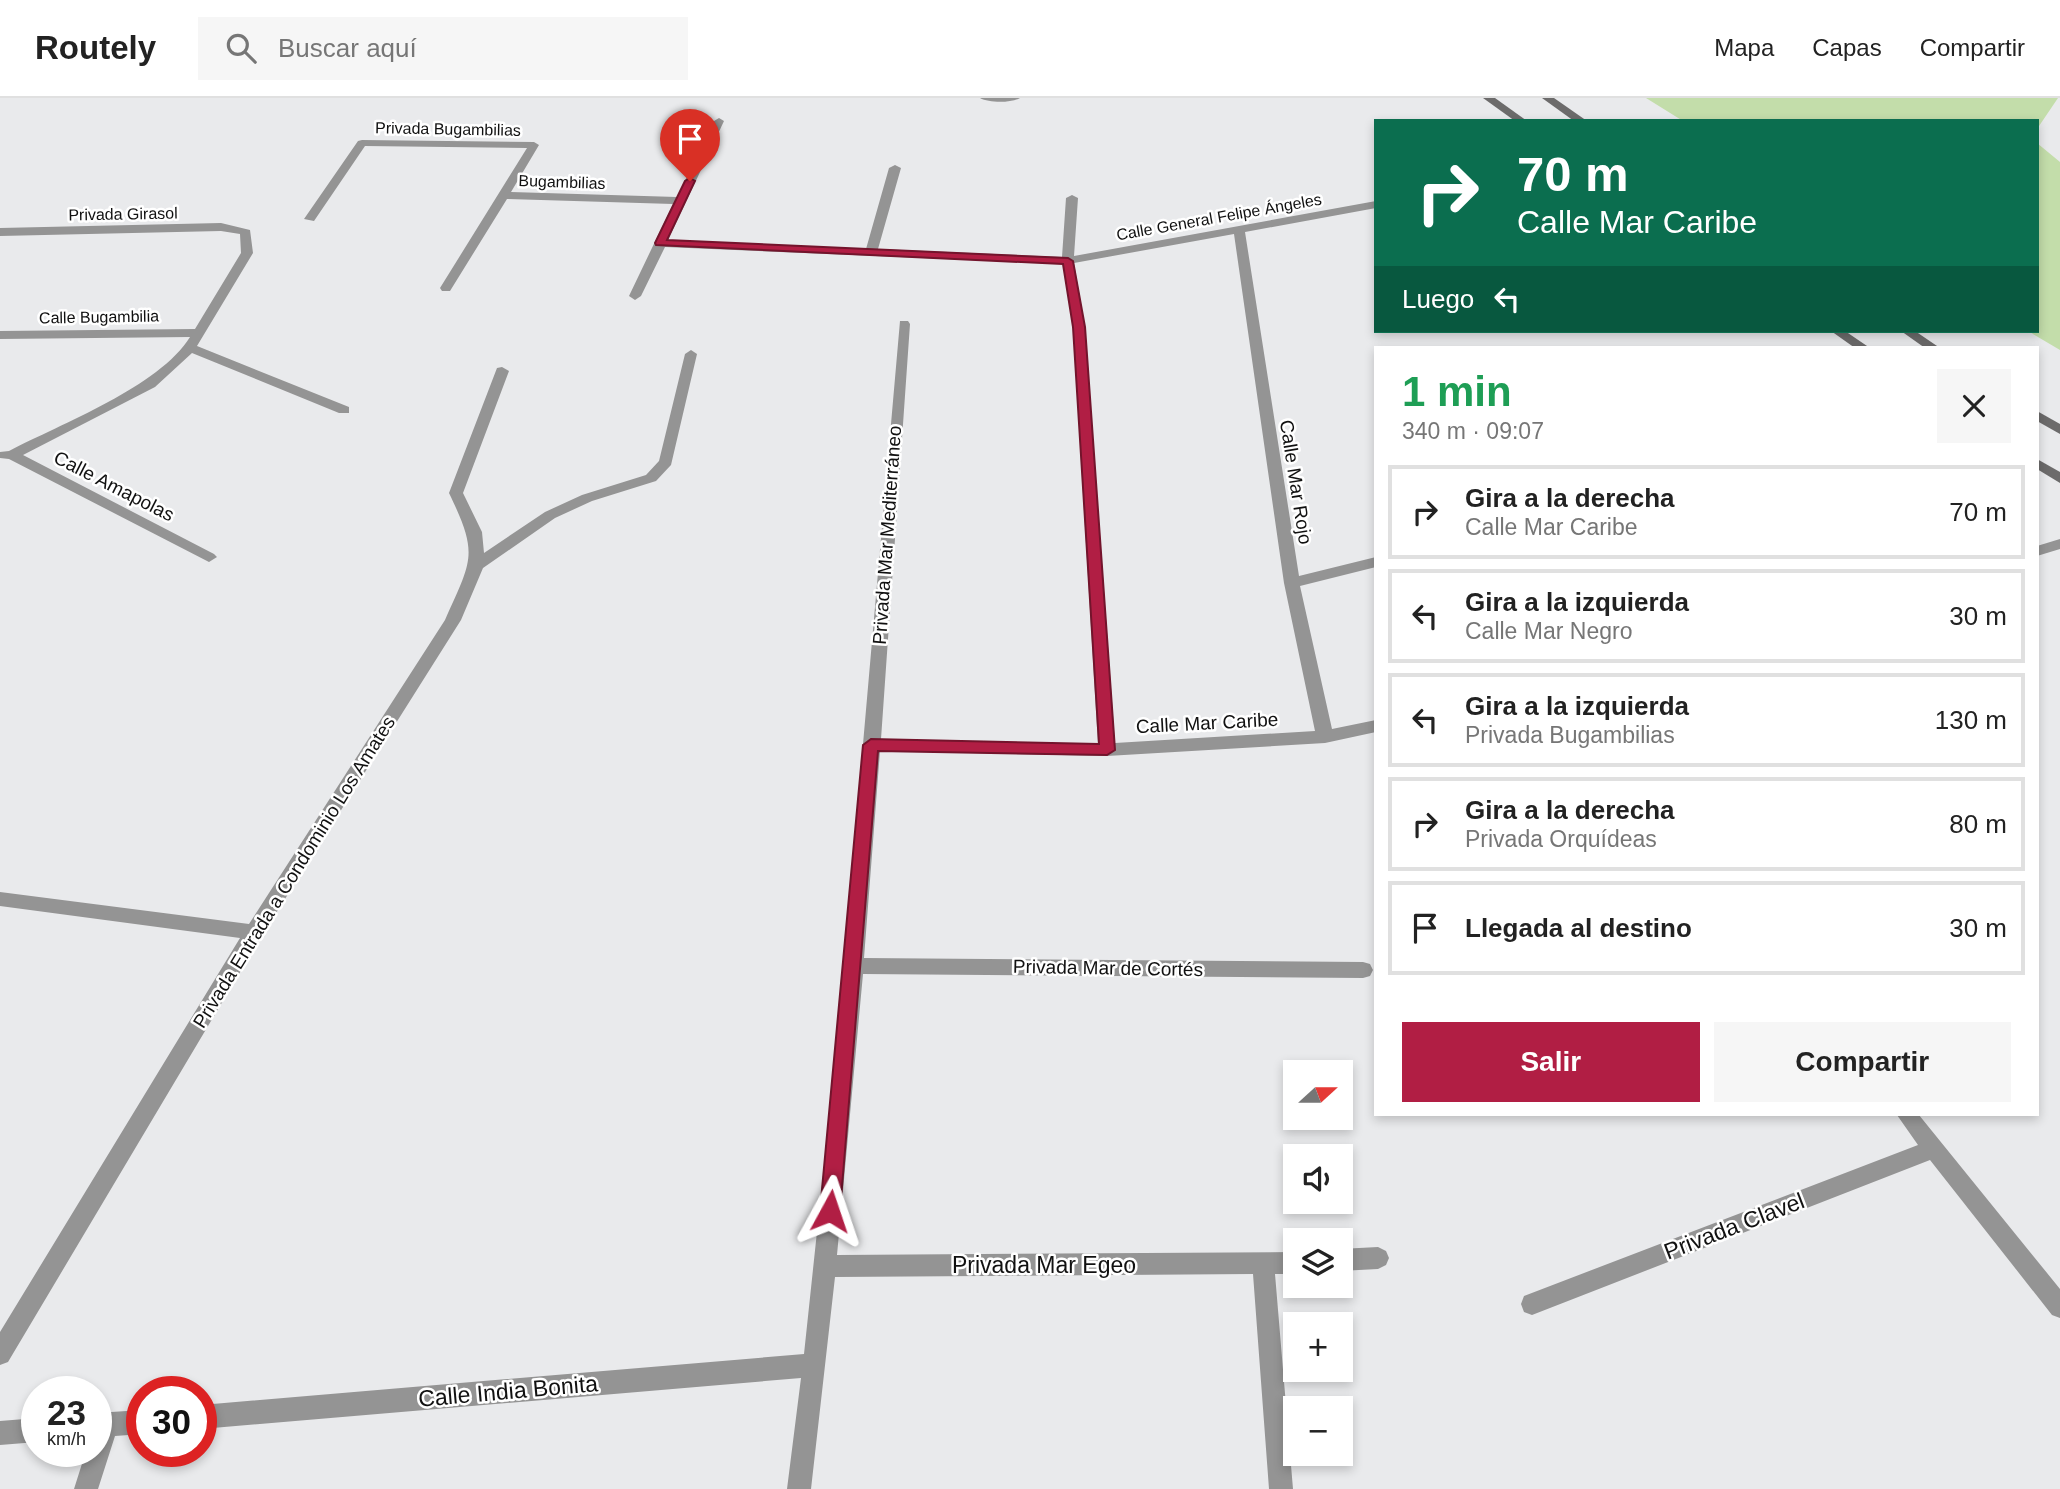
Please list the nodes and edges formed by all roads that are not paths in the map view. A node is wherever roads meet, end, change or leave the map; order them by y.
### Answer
1 (985, 98) edge
2 (1015, 98) edge
3 (1488, 98) edge
4 (1547, 98) edge
5 (1519, 119) edge
6 (1579, 119) edge
7 (719, 121) dead end
8 (534, 145) joint
9 (895, 168) dead end
10 (502, 195) junction
11 (1072, 198) dead end
12 (680, 201) junction
13 (1374, 204) edge
14 (310, 219) dead end
15 (1239, 230) junction
16 (0, 232) edge
17 (660, 243) junction
18 (871, 252) junction
19 (1068, 261) junction
20 (446, 288) dead end
21 (635, 296) dead end
22 (904, 324) dead end
23 (198, 333) junction
24 (1840, 333) edge
25 (1910, 333) edge
26 (0, 335) edge
27 (1861, 346) edge
28 (1931, 346) edge
29 (190, 348) junction
30 (691, 354) dead end
31 (502, 371) dead end
32 (344, 410) dead end
33 (2039, 416) edge
34 (2060, 430) edge
35 (6, 455) edge
36 (2039, 464) edge
37 (2060, 479) edge
38 (2060, 544) edge
39 (2039, 550) edge
40 (209, 557) dead end
41 (1374, 562) edge
42 (477, 565) junction
43 (1292, 583) junction
44 (1374, 726) edge
45 (1325, 737) junction
46 (871, 745) junction
47 (1107, 750) junction
48 (0, 899) edge
49 (254, 932) junction
50 (853, 966) junction
51 (1363, 970) dead end
52 (1908, 1116) edge
53 (1935, 1148) junction
54 (1378, 1258) dead end
55 (1353, 1259) edge
56 (1283, 1263) edge
57 (1263, 1264) junction
58 (825, 1266) junction
59 (1532, 1304) dead end
60 (2060, 1307) edge
61 (0, 1354) edge
62 (815, 1365) junction
63 (217, 1415) edge
64 (21, 1431) edge
65 (0, 1433) edge
66 (91, 1467) edge
67 (86, 1489) edge
68 (799, 1489) edge
69 (1281, 1489) edge

1 - 2 street
3 - 5 street
4 - 6 street
7 - 12 street
8 - 10 street, Bugambilias
8 - 14 street, Privada Bugambilias
9 - 18 street
10 - 12 street, Bugambilias
10 - 20 street
11 - 19 street
12 - 17 street
13 - 15 street, Calle General Felipe Ángeles
15 - 19 street, Calle General Felipe Ángeles
15 - 43 street, Calle Mar Rojo
16 - 23 street, Privada Girasol
17 - 18 street
17 - 21 street
18 - 19 street
19 - 47 street
22 - 46 street, Privada Mar Mediterráneo
23 - 26 street, Calle Bugambilia
23 - 29 street
24 - 27 street
25 - 28 street
29 - 32 street
29 - 35 street
30 - 42 street
31 - 42 street, Privada Entrada a Condominio Los Amates
33 - 34 street
35 - 40 street, Calle Amapolas
36 - 37 street
38 - 39 street
41 - 43 street
42 - 49 street, Privada Entrada a Condominio Los Amates
43 - 45 street, Calle Mar Rojo
44 - 45 street, Calle Mar Caribe
45 - 47 street, Calle Mar Caribe
46 - 47 street, Calle Mar Caribe
46 - 50 street, Privada Mar Mediterráneo
48 - 49 street
49 - 61 street, Privada Entrada a Condominio Los Amates
50 - 51 street, Privada Mar de Cortés
50 - 58 street, Privada Mar Mediterráneo
52 - 53 street
53 - 59 street, Privada Clavel
53 - 60 street
54 - 55 street
56 - 57 street, Privada Mar Egeo
57 - 58 street, Privada Mar Egeo
57 - 69 street
58 - 62 street, Privada Mar Mediterráneo
62 - 63 street, Calle India Bonita
62 - 68 street
64 - 65 street
66 - 67 street

